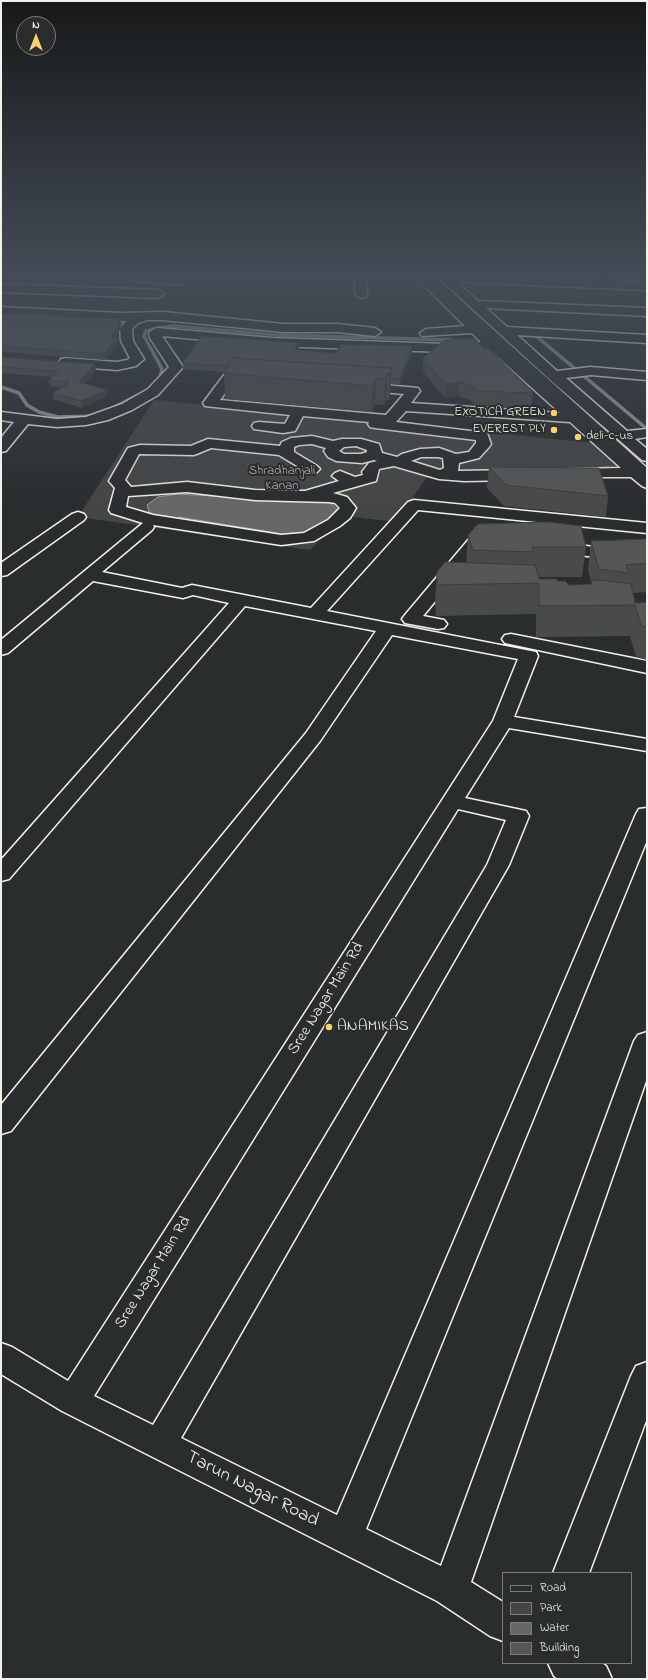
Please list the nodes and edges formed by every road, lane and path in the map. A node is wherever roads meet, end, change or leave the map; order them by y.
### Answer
1 (135, 355) edge
2 (168, 355) edge
3 (504, 355) edge
4 (515, 355) edge
5 (523, 355) edge
6 (531, 355) edge
7 (55, 361) edge
8 (553, 375) junction
9 (647, 376) edge
10 (267, 380) edge
11 (352, 386) edge
12 (244, 406) junction
13 (402, 407) junction
14 (274, 414) junction
15 (1, 416) edge
16 (296, 416) junction
17 (25, 418) junction
18 (574, 418) junction
19 (280, 429) junction
20 (358, 433) junction
21 (645, 433) edge
22 (623, 436) junction
23 (335, 446) junction
24 (290, 447) junction
25 (1, 448) edge
26 (373, 456) junction
27 (647, 457) edge
28 (348, 460) junction
29 (398, 462) junction
30 (323, 467) junction
31 (449, 467) junction
32 (643, 471) edge
33 (534, 474) edge
34 (557, 474) edge
35 (353, 482) junction
36 (647, 483) edge
37 (122, 492) junction
38 (306, 496) junction
39 (78, 517) dead end
40 (146, 527) dead end
41 (647, 528) edge
42 (502, 539) edge
43 (540, 545) edge
44 (647, 559) edge
45 (1, 571) edge
46 (90, 575) junction
47 (440, 584) junction
48 (463, 584) edge
49 (241, 600) junction
50 (315, 614) junction
51 (387, 628) junction
52 (1, 649) edge
53 (647, 667) edge
54 (503, 721) junction
55 (647, 745) edge
56 (452, 801) junction
57 (647, 814) edge
58 (1, 874) edge
59 (647, 1041) edge
60 (1, 1124) edge
61 (1, 1357) edge
62 (647, 1376) edge
63 (73, 1401) junction
64 (160, 1444) junction
65 (345, 1537) junction
66 (571, 1572) edge
67 (450, 1589) junction
68 (502, 1622) edge
69 (569, 1664) edge
70 (593, 1679) edge

1 - 7 street
2 - 17 street
3 - 18 street
4 - 32 street
5 - 32 street
6 - 8 street
8 - 9 street
8 - 22 street
10 - 12 street
11 - 13 street
12 - 13 street
12 - 14 street
13 - 18 street
14 - 16 street
14 - 19 street
15 - 17 street
16 - 19 street
16 - 20 street
17 - 25 street
18 - 32 street
19 - 24 street
20 - 23 street
20 - 26 street
20 - 31 street
21 - 22 street
22 - 27 street
23 - 24 street
23 - 28 street
24 - 30 street
24 - 37 street
26 - 28 street
26 - 29 street
28 - 30 street
29 - 31 street
29 - 31 street
29 - 35 street
30 - 35 street
31 - 33 street
32 - 34 street
32 - 36 street
35 - 38 street
37 - 38 street
37 - 38 street
39 - 45 street
40 - 46 street
41 - 50 street
42 - 47 street
43 - 44 street
46 - 49 street
46 - 52 street
47 - 48 street
47 - 53 street
49 - 50 street
49 - 58 street
50 - 51 street
51 - 54 street, Sree Nagar Main Rd
51 - 60 street
54 - 55 street
54 - 56 street, Sree Nagar Main Rd
56 - 63 street, Sree Nagar Main Rd
56 - 64 street
57 - 65 street
59 - 67 street
61 - 63 street, Tarun Nagar Road
62 - 66 street
63 - 64 street, Tarun Nagar Road
64 - 65 street, Tarun Nagar Road
65 - 67 street, Tarun Nagar Road
67 - 68 street, Tarun Nagar Road
69 - 70 street

